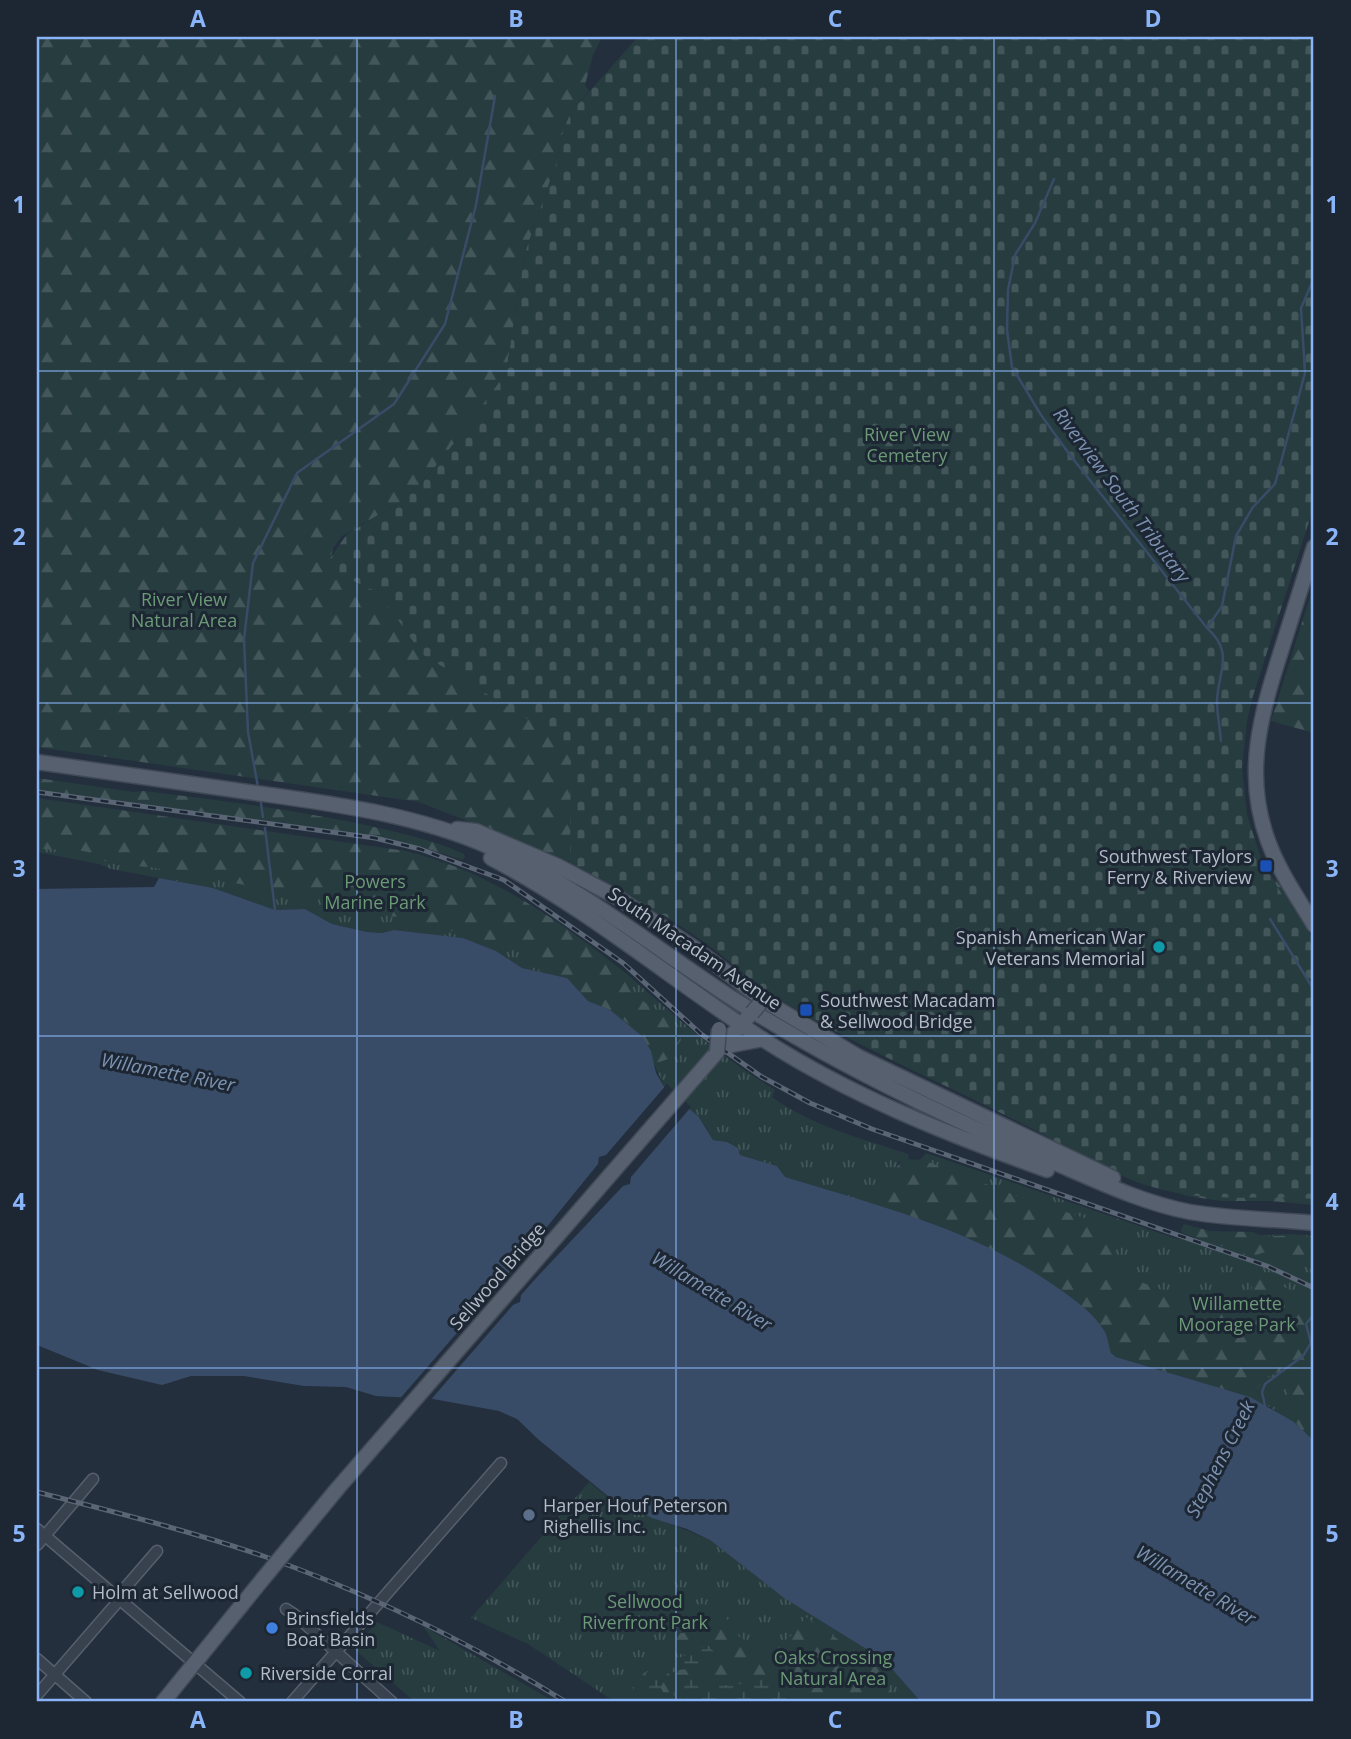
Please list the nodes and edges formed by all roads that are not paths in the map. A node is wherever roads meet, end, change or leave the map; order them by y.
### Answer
1 (1314, 547) edge
2 (37, 762) edge
3 (438, 827) junction
4 (1314, 925) edge
5 (762, 1000) junction
6 (709, 1003) junction
7 (742, 1023) junction
8 (763, 1040) junction
9 (719, 1050) junction
10 (1089, 1177) junction
11 (1135, 1194) junction
12 (1314, 1223) edge
13 (500, 1463) dead end
14 (93, 1479) dead end
15 (41, 1532) edge
16 (37, 1545) edge
17 (157, 1551) dead end
18 (121, 1598) junction
19 (286, 1609) dead end
20 (335, 1653) junction
21 (37, 1659) edge
22 (196, 1664) junction
23 (54, 1675) junction
24 (37, 1695) edge
25 (86, 1702) edge
26 (163, 1702) edge
27 (240, 1702) edge
28 (292, 1702) edge
29 (391, 1702) edge

1 - 4 main road
2 - 3 main road, South Macadam Avenue
3 - 5 main road
3 - 6 main road
3 - 10 main road, South Macadam Avenue
5 - 7 main road, Sellwood Bridge, bridge
5 - 11 main road
6 - 7 main road
6 - 9 main road, bridge
7 - 8 main road
7 - 9 main road, Sellwood Bridge
8 - 9 main road
8 - 10 main road
9 - 22 main road, Sellwood Bridge, bridge
10 - 11 main road, South Macadam Avenue
11 - 12 main road, South Macadam Avenue
13 - 20 street
14 - 15 street
15 - 16 street
15 - 18 street
17 - 18 street
18 - 22 street
18 - 23 street
19 - 20 street
20 - 28 street
20 - 29 street
21 - 23 street
22 - 26 main road, Sellwood Bridge
22 - 27 street
23 - 24 street
23 - 25 street

